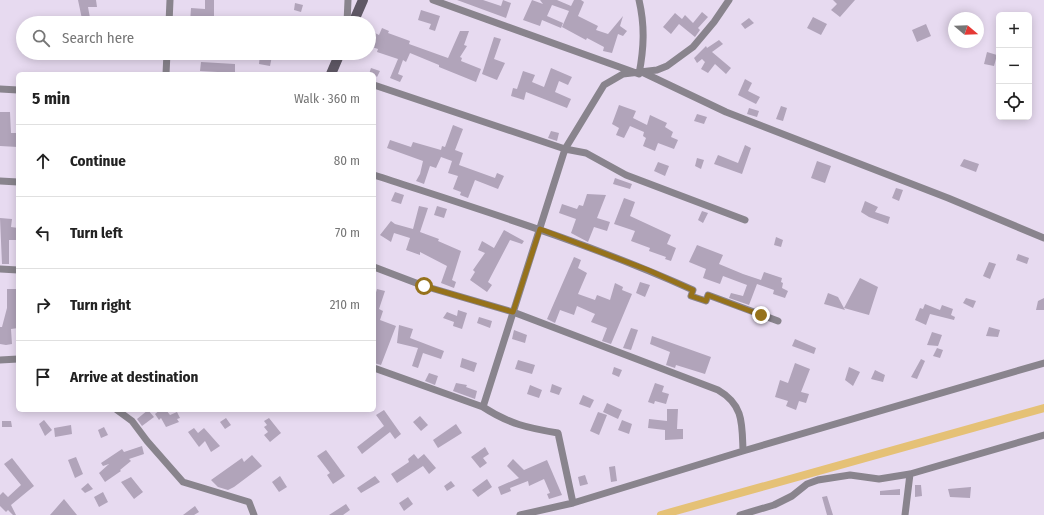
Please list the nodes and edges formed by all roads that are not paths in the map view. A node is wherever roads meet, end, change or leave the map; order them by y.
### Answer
1 (170, 0) edge
2 (348, 0) edge
3 (363, 0) edge
4 (433, 0) edge
5 (639, 0) edge
6 (729, 0) edge
7 (169, 16) edge
8 (347, 16) edge
9 (355, 16) edge
10 (167, 60) edge
11 (338, 60) edge
12 (166, 72) edge
13 (334, 72) edge
14 (642, 73) junction
15 (376, 86) edge
16 (0, 89) edge
17 (16, 90) edge
18 (565, 149) junction
19 (376, 176) edge
20 (0, 181) edge
21 (16, 182) edge
22 (745, 220) dead end
23 (540, 229) junction
24 (1044, 238) edge
25 (376, 268) edge
26 (0, 269) edge
27 (16, 270) edge
28 (513, 312) junction
29 (778, 321) dead end
30 (16, 359) edge
31 (0, 360) edge
32 (1044, 363) edge
33 (376, 369) edge
34 (483, 407) junction
35 (121, 412) edge
36 (1044, 435) edge
37 (743, 451) junction
38 (910, 474) junction
39 (573, 503) junction
40 (254, 515) edge
41 (520, 515) edge
42 (740, 515) edge
43 (905, 515) edge

1 - 7 street
2 - 8 street
3 - 9 main road
4 - 14 street
5 - 14 street
6 - 14 street
10 - 12 street
11 - 13 main road
14 - 18 street
14 - 24 street
15 - 18 street
16 - 17 street
18 - 22 street
18 - 23 street
19 - 23 street
20 - 21 street
23 - 28 street
23 - 29 street
25 - 28 street
26 - 27 street
28 - 34 street
28 - 37 street
30 - 31 street
32 - 37 street
33 - 34 street
34 - 39 street
35 - 40 street
36 - 38 street
37 - 39 street
38 - 42 street
38 - 43 street
39 - 41 street

